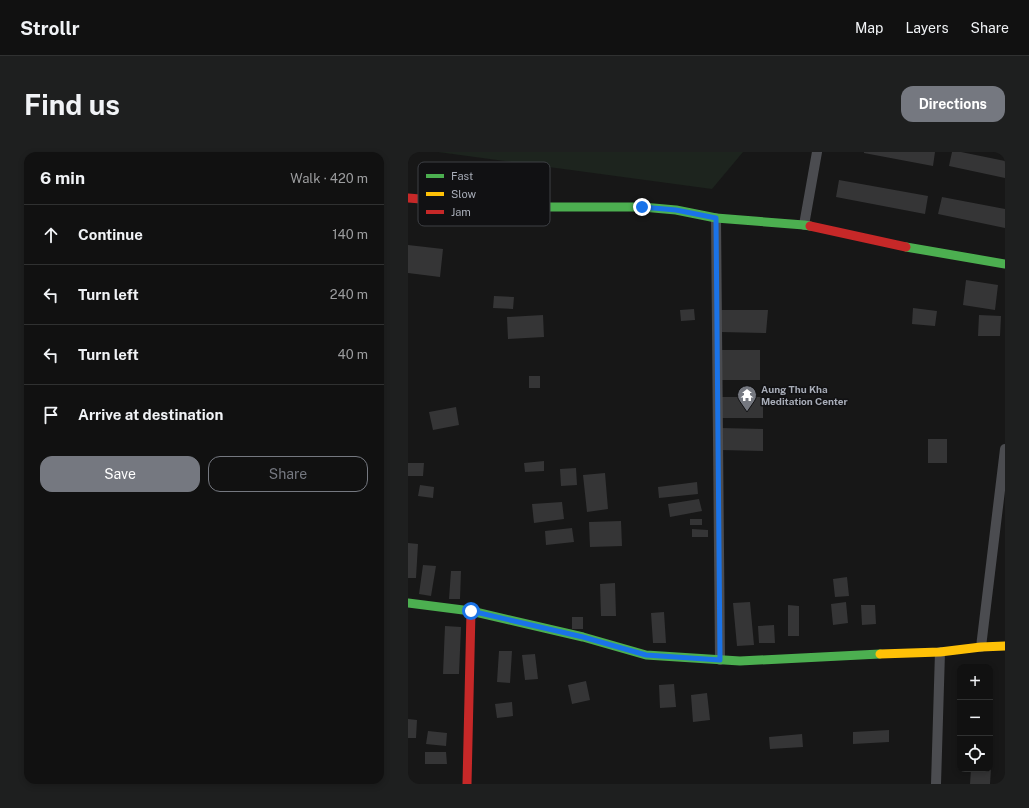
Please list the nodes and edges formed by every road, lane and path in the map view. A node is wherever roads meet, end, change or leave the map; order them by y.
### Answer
1 (817, 152) edge
2 (408, 198) edge
3 (418, 199) edge
4 (550, 208) edge
5 (716, 218) junction
6 (804, 225) junction
7 (1005, 264) edge
8 (1005, 449) edge
9 (408, 603) edge
10 (471, 611) junction
11 (1005, 646) edge
12 (982, 647) junction
13 (940, 652) junction
14 (720, 660) junction
15 (467, 784) edge
16 (936, 784) edge

1 - 6 street
2 - 3 street
4 - 5 street
5 - 6 street
5 - 14 street
6 - 7 street
8 - 12 street
9 - 10 street
10 - 14 street
10 - 15 street
11 - 12 street
12 - 13 street
13 - 14 street
13 - 16 street

